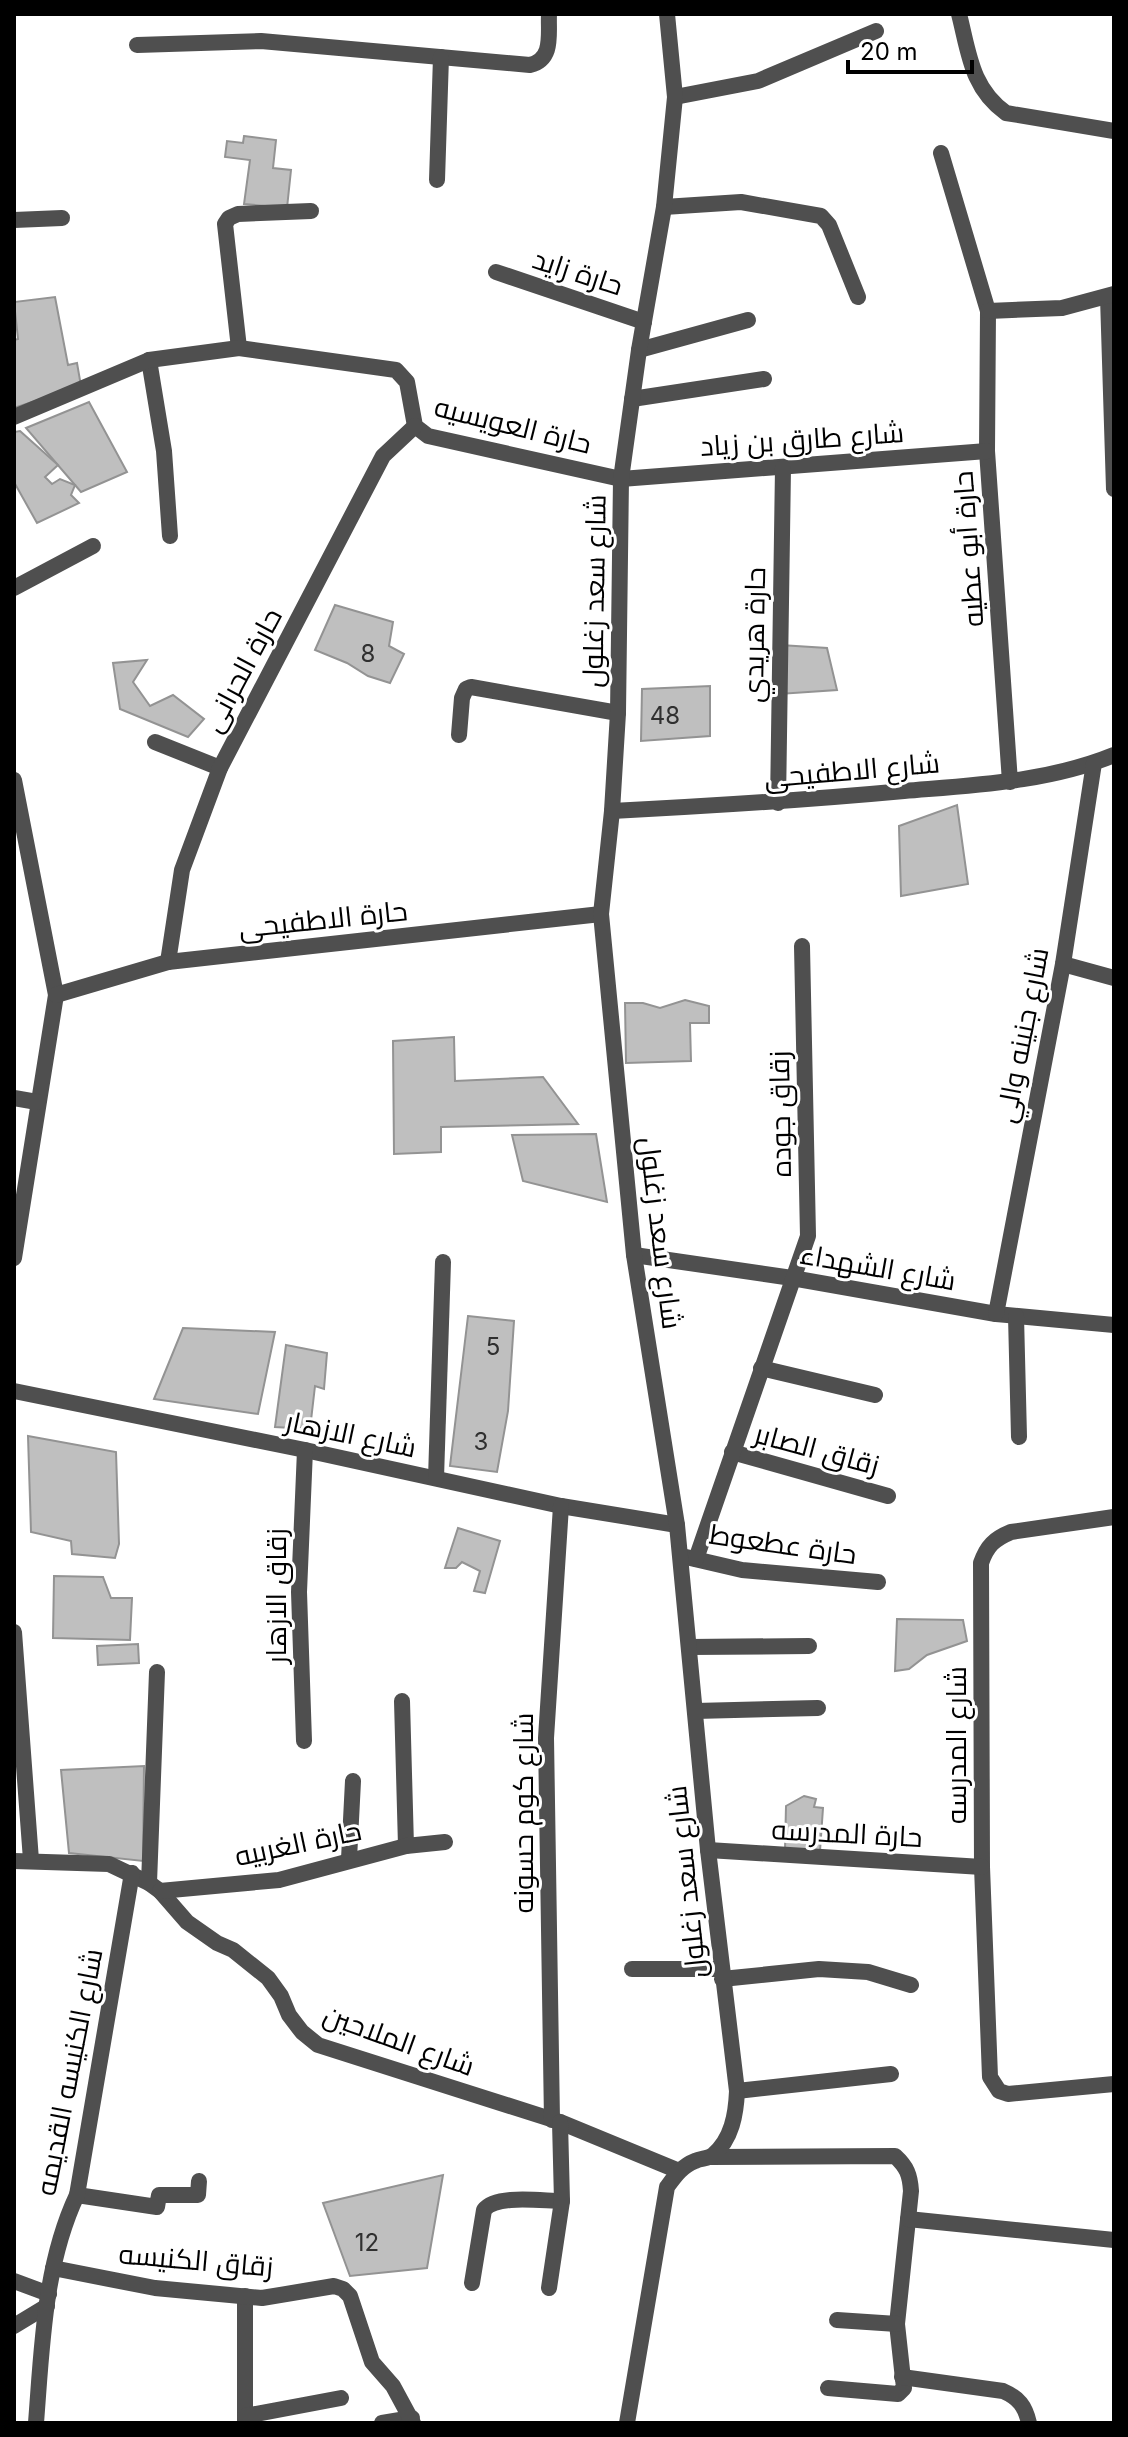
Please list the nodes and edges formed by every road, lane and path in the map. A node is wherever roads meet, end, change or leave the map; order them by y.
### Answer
1 (549, 14) edge
2 (667, 14) edge
3 (959, 14) edge
4 (876, 31) dead end
5 (137, 45) dead end
6 (441, 57) junction
7 (675, 97) junction
8 (1114, 131) edge
9 (941, 153) dead end
10 (437, 180) dead end
11 (664, 207) junction
12 (311, 211) dead end
13 (62, 218) dead end
14 (14, 220) edge
15 (496, 272) dead end
16 (1111, 296) edge
17 (858, 297) dead end
18 (988, 311) junction
19 (748, 320) dead end
20 (644, 322) junction
21 (239, 348) junction
22 (639, 350) junction
23 (149, 360) junction
24 (764, 379) dead end
25 (632, 399) junction
26 (14, 417) edge
27 (415, 426) junction
28 (987, 451) junction
29 (1114, 467) edge
30 (783, 468) junction
31 (621, 479) junction
32 (1114, 489) edge
33 (170, 536) dead end
34 (93, 546) dead end
35 (14, 588) edge
36 (618, 713) junction
37 (459, 735) dead end
38 (155, 742) dead end
39 (1114, 755) edge
40 (1094, 763) junction
41 (220, 768) junction
42 (14, 780) edge
43 (1010, 782) junction
44 (778, 803) junction
45 (612, 811) junction
46 (601, 914) junction
47 (802, 946) dead end
48 (168, 962) junction
49 (1063, 964) junction
50 (1114, 978) edge
51 (56, 995) junction
52 (14, 1098) edge
53 (37, 1102) junction
54 (634, 1255) junction
55 (14, 1258) edge
56 (443, 1262) dead end
57 (792, 1278) junction
58 (996, 1314) junction
59 (1016, 1316) junction
60 (1114, 1325) edge
61 (761, 1368) junction
62 (14, 1391) edge
63 (875, 1395) dead end
64 (1019, 1437) dead end
65 (305, 1450) junction
66 (732, 1452) junction
67 (436, 1478) junction
68 (888, 1496) dead end
69 (561, 1506) junction
70 (1114, 1517) edge
71 (677, 1525) junction
72 (688, 1557) junction
73 (878, 1582) dead end
74 (14, 1632) edge
75 (809, 1646) dead end
76 (689, 1647) junction
77 (157, 1672) dead end
78 (402, 1701) dead end
79 (17, 1702) edge
80 (818, 1708) dead end
81 (695, 1711) junction
82 (304, 1741) dead end
83 (353, 1781) dead end
84 (445, 1842) dead end
85 (406, 1846) junction
86 (708, 1850) junction
87 (349, 1859) junction
88 (23, 1860) edge
89 (982, 1867) junction
90 (132, 1873) junction
91 (154, 1887) junction
92 (632, 1969) dead end
93 (722, 1974) junction
94 (911, 1985) dead end
95 (891, 2074) dead end
96 (1114, 2084) edge
97 (737, 2091) junction
98 (556, 2121) junction
99 (711, 2157) junction
100 (679, 2171) junction
101 (199, 2181) dead end
102 (77, 2195) junction
103 (562, 2201) junction
104 (908, 2219) junction
105 (1114, 2240) edge
106 (53, 2268) junction
107 (14, 2281) edge
108 (472, 2283) dead end
109 (549, 2288) dead end
110 (245, 2296) junction
111 (48, 2300) junction
112 (837, 2320) dead end
113 (897, 2324) junction
114 (14, 2326) edge
115 (900, 2386) junction
116 (828, 2388) dead end
117 (341, 2398) dead end
118 (245, 2420) edge
119 (412, 2420) edge
120 (36, 2423) edge
121 (382, 2423) edge
122 (627, 2423) edge
123 (1029, 2423) edge

1 - 6 street
2 - 7 street, شارع سعد زغلول
3 - 8 street
4 - 7 street
5 - 6 street
6 - 10 street
7 - 11 street, شارع سعد زغلول
9 - 18 street, حارة أبو عطيه
11 - 17 street
11 - 20 street, شارع سعد زغلول
12 - 21 street
13 - 14 street
15 - 20 street, حارة زايد
16 - 18 street
16 - 29 street
18 - 28 street, حارة أبو عطيه
19 - 22 street
20 - 22 street, شارع سعد زغلول
21 - 23 street, حارة العويسيه
21 - 27 street, حارة العويسيه
22 - 25 street, شارع سعد زغلول
23 - 26 street, حارة العويسيه
23 - 33 street
24 - 25 street
25 - 31 street, شارع سعد زغلول
27 - 31 street, حارة العويسيه
27 - 41 street, حارة الحرانى
28 - 30 street, شارع طارق بن زياد
28 - 43 street, حارة أبو عطيه
29 - 32 street
30 - 31 street, شارع طارق بن زياد
30 - 44 street, حارة هريدي
31 - 36 street, شارع سعد زغلول
34 - 35 street
36 - 37 street
36 - 45 street, شارع سعد زغلول
38 - 41 street
39 - 40 street, شارع الاطفيحى
40 - 43 street, شارع الاطفيحى
40 - 49 street, شارع جنينه والي
41 - 48 street, حارة الحرانى
42 - 51 street
43 - 44 street, شارع الاطفيحى
44 - 45 street, شارع الاطفيحى
45 - 46 street, شارع سعد زغلول
46 - 48 street, حارة الاطفيحى
46 - 54 street, شارع سعد زغلول
47 - 57 street, زقاق جوده
48 - 51 street, حارة الاطفيحى
49 - 50 street
49 - 58 street, شارع جنينه والي
51 - 53 street
52 - 53 street
53 - 55 street
54 - 57 street, شارع الشهداء
54 - 71 street, شارع سعد زغلول
56 - 67 street
57 - 58 street, شارع الشهداء
57 - 61 street, زقاق جوده
58 - 59 street, شارع الشهداء
59 - 60 street, شارع الشهداء
59 - 64 street
61 - 63 street
61 - 66 street, زقاق جوده
62 - 65 street, شارع الازهار
65 - 67 street, شارع الازهار
65 - 82 street, زقاق الازهار
66 - 68 street, زقاق الصابر
66 - 72 street, زقاق جوده
67 - 69 street, شارع الازهار
69 - 71 street, شارع الازهار
69 - 98 street, شارع كوم حسونه
70 - 89 street, شارع المدرسه
71 - 72 street, شارع سعد زغلول
72 - 73 street, حارة عطعوط
72 - 76 street, شارع سعد زغلول
74 - 79 street
75 - 76 street
76 - 81 street, شارع سعد زغلول
77 - 91 street
78 - 85 street
79 - 88 street
80 - 81 street
81 - 86 street, شارع سعد زغلول
83 - 87 street
84 - 85 street, حارة الغربيه
85 - 87 street, حارة الغربيه
86 - 89 street, حارة المدرسه
86 - 93 street, شارع سعد زغلول
87 - 91 street, حارة الغربيه
88 - 90 street, شارع الملاحين
89 - 96 street, شارع المدرسه
90 - 91 street, شارع الملاحين
90 - 102 street, شارع الكنيسه القديمه
91 - 98 street, شارع الملاحين
92 - 93 street
93 - 94 street
93 - 97 street, شارع سعد زغلول
95 - 97 street
97 - 99 street, شارع سعد زغلول
98 - 100 street, شارع الملاحين
98 - 103 street, شارع كوم حسونه
99 - 100 street
99 - 104 street
100 - 122 street
101 - 102 street
102 - 106 street, شارع الكنيسه القديمه
103 - 108 street
103 - 109 street, شارع كوم حسونه
104 - 105 street
104 - 113 street
106 - 110 street, زقاق الكنيسه
106 - 111 street, شارع الكنيسه القديمه
107 - 111 street
110 - 118 street
110 - 119 street, زقاق الكنيسه
111 - 114 street
111 - 120 street, شارع الكنيسه القديمه
112 - 113 street
113 - 115 street
115 - 116 street
115 - 123 street
117 - 118 street
119 - 121 street

